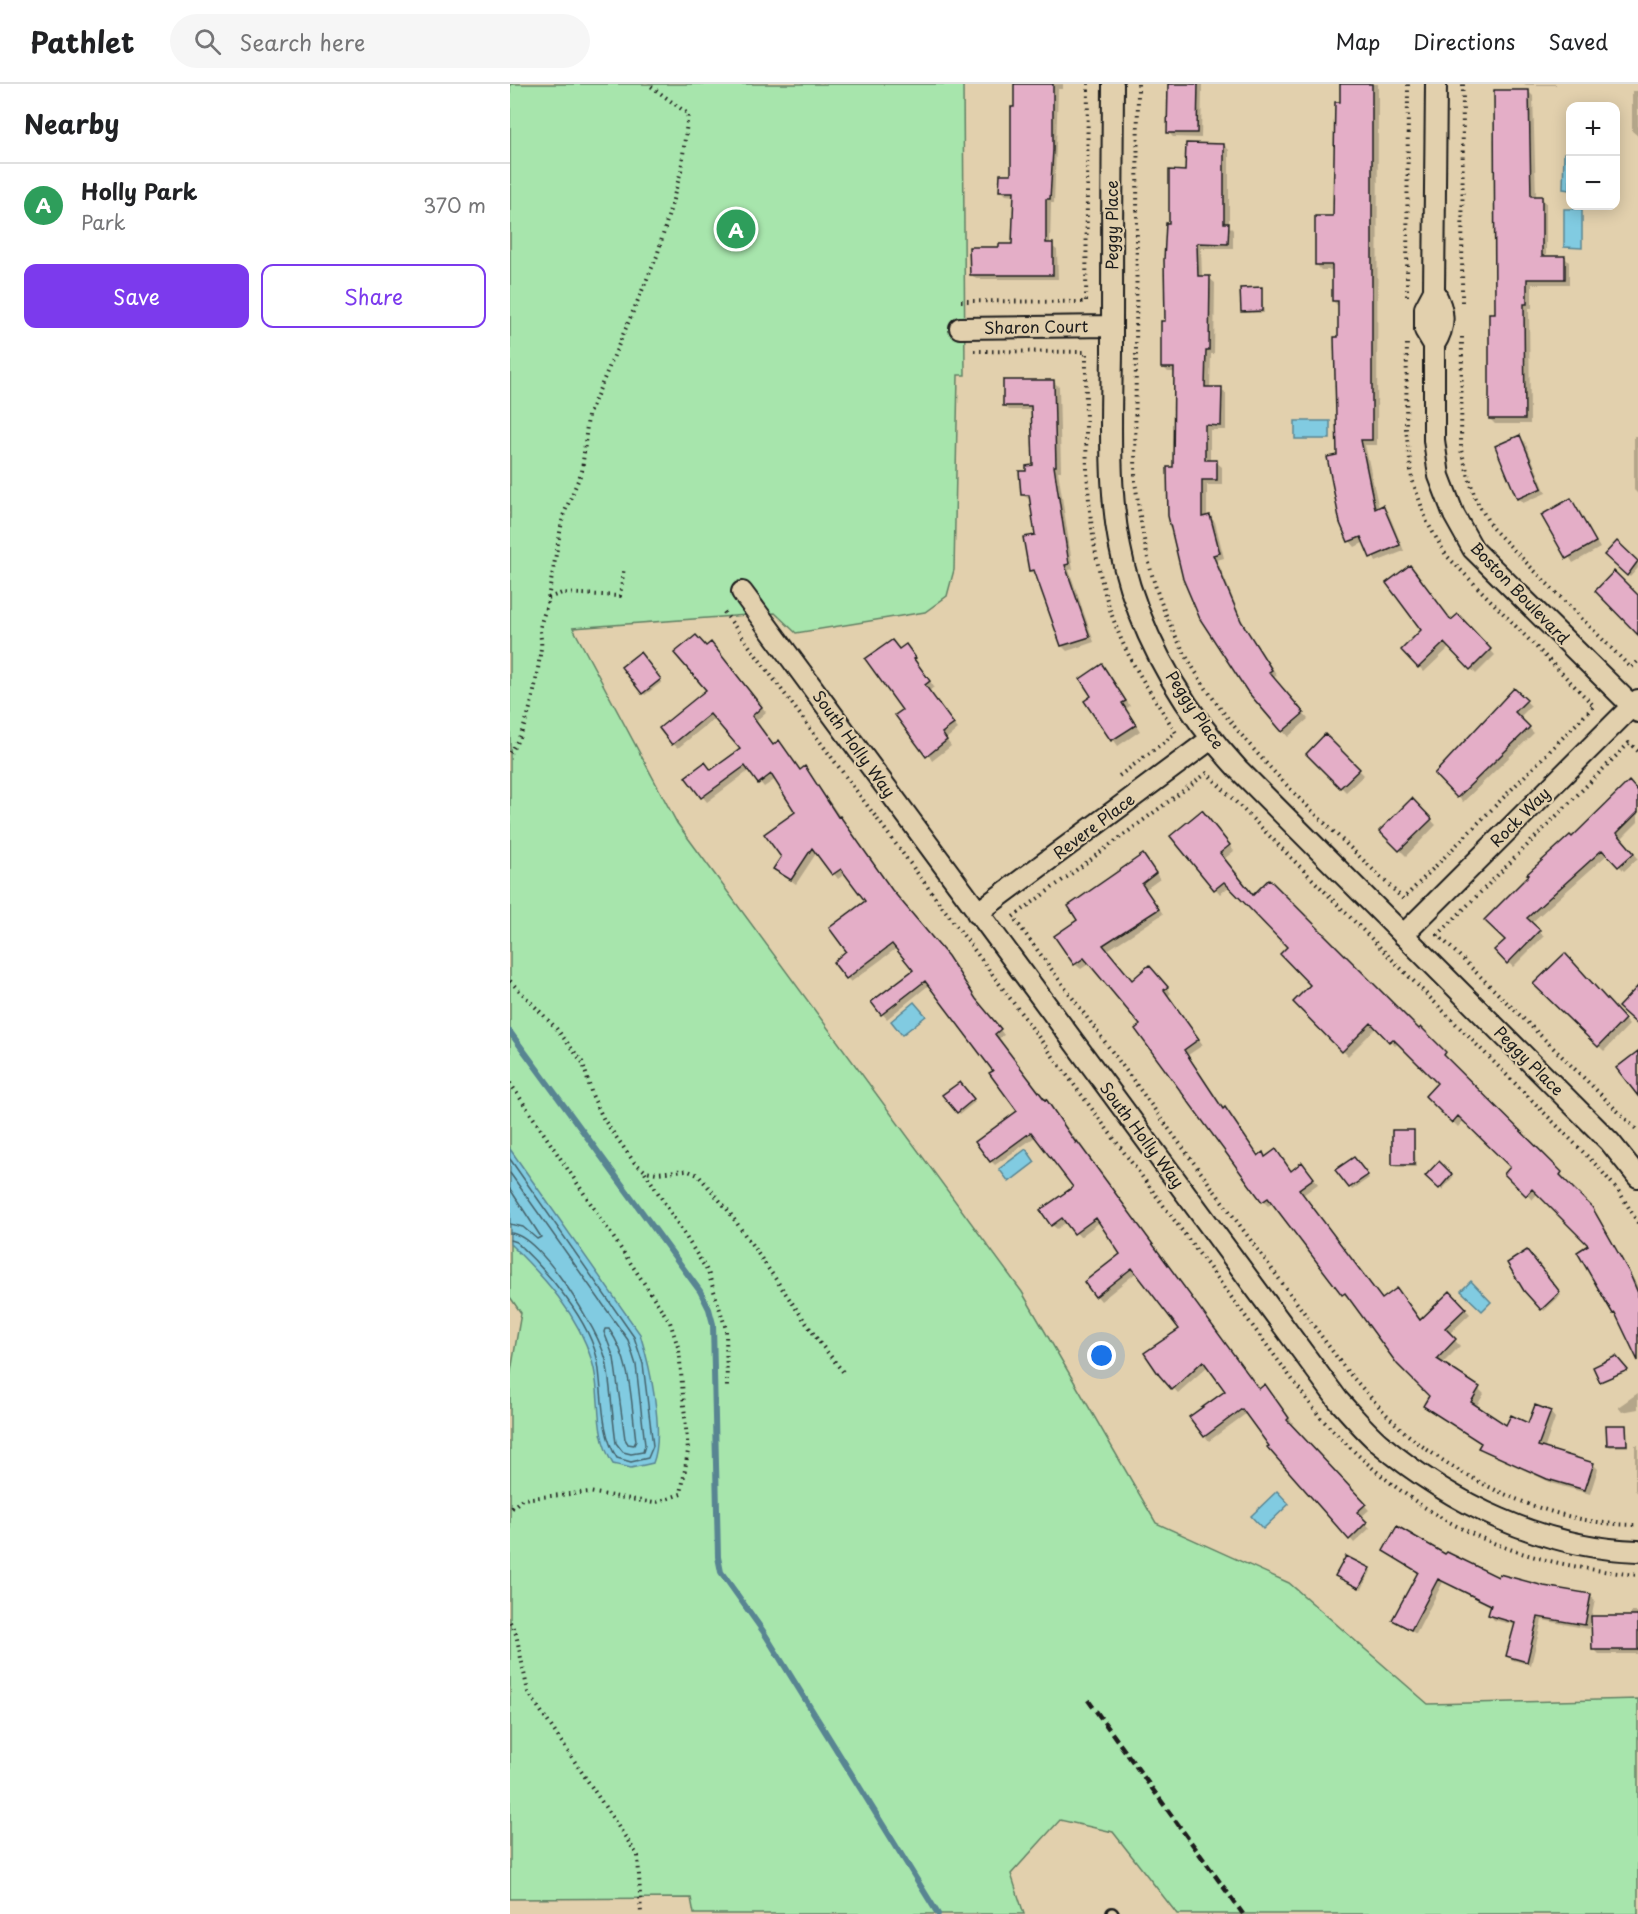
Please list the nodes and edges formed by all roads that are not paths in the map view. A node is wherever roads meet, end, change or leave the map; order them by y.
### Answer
1 (1113, 84) edge
2 (1436, 84) edge
3 (1112, 326) junction
4 (960, 328) dead end
5 (742, 592) dead end
6 (1636, 706) edge
7 (1211, 739) junction
8 (977, 913) junction
9 (1403, 935) junction
10 (1635, 1167) edge
11 (1638, 1551) edge

1 - 3 street, Peggy Place
2 - 6 street, Boston Boulevard
3 - 4 street, Sharon Court
3 - 7 street, Peggy Place
5 - 8 street, South Holly Way
6 - 9 street, Rock Way
7 - 8 street, Revere Place
7 - 9 street, Peggy Place
8 - 11 street, South Holly Way
9 - 10 street, Peggy Place

